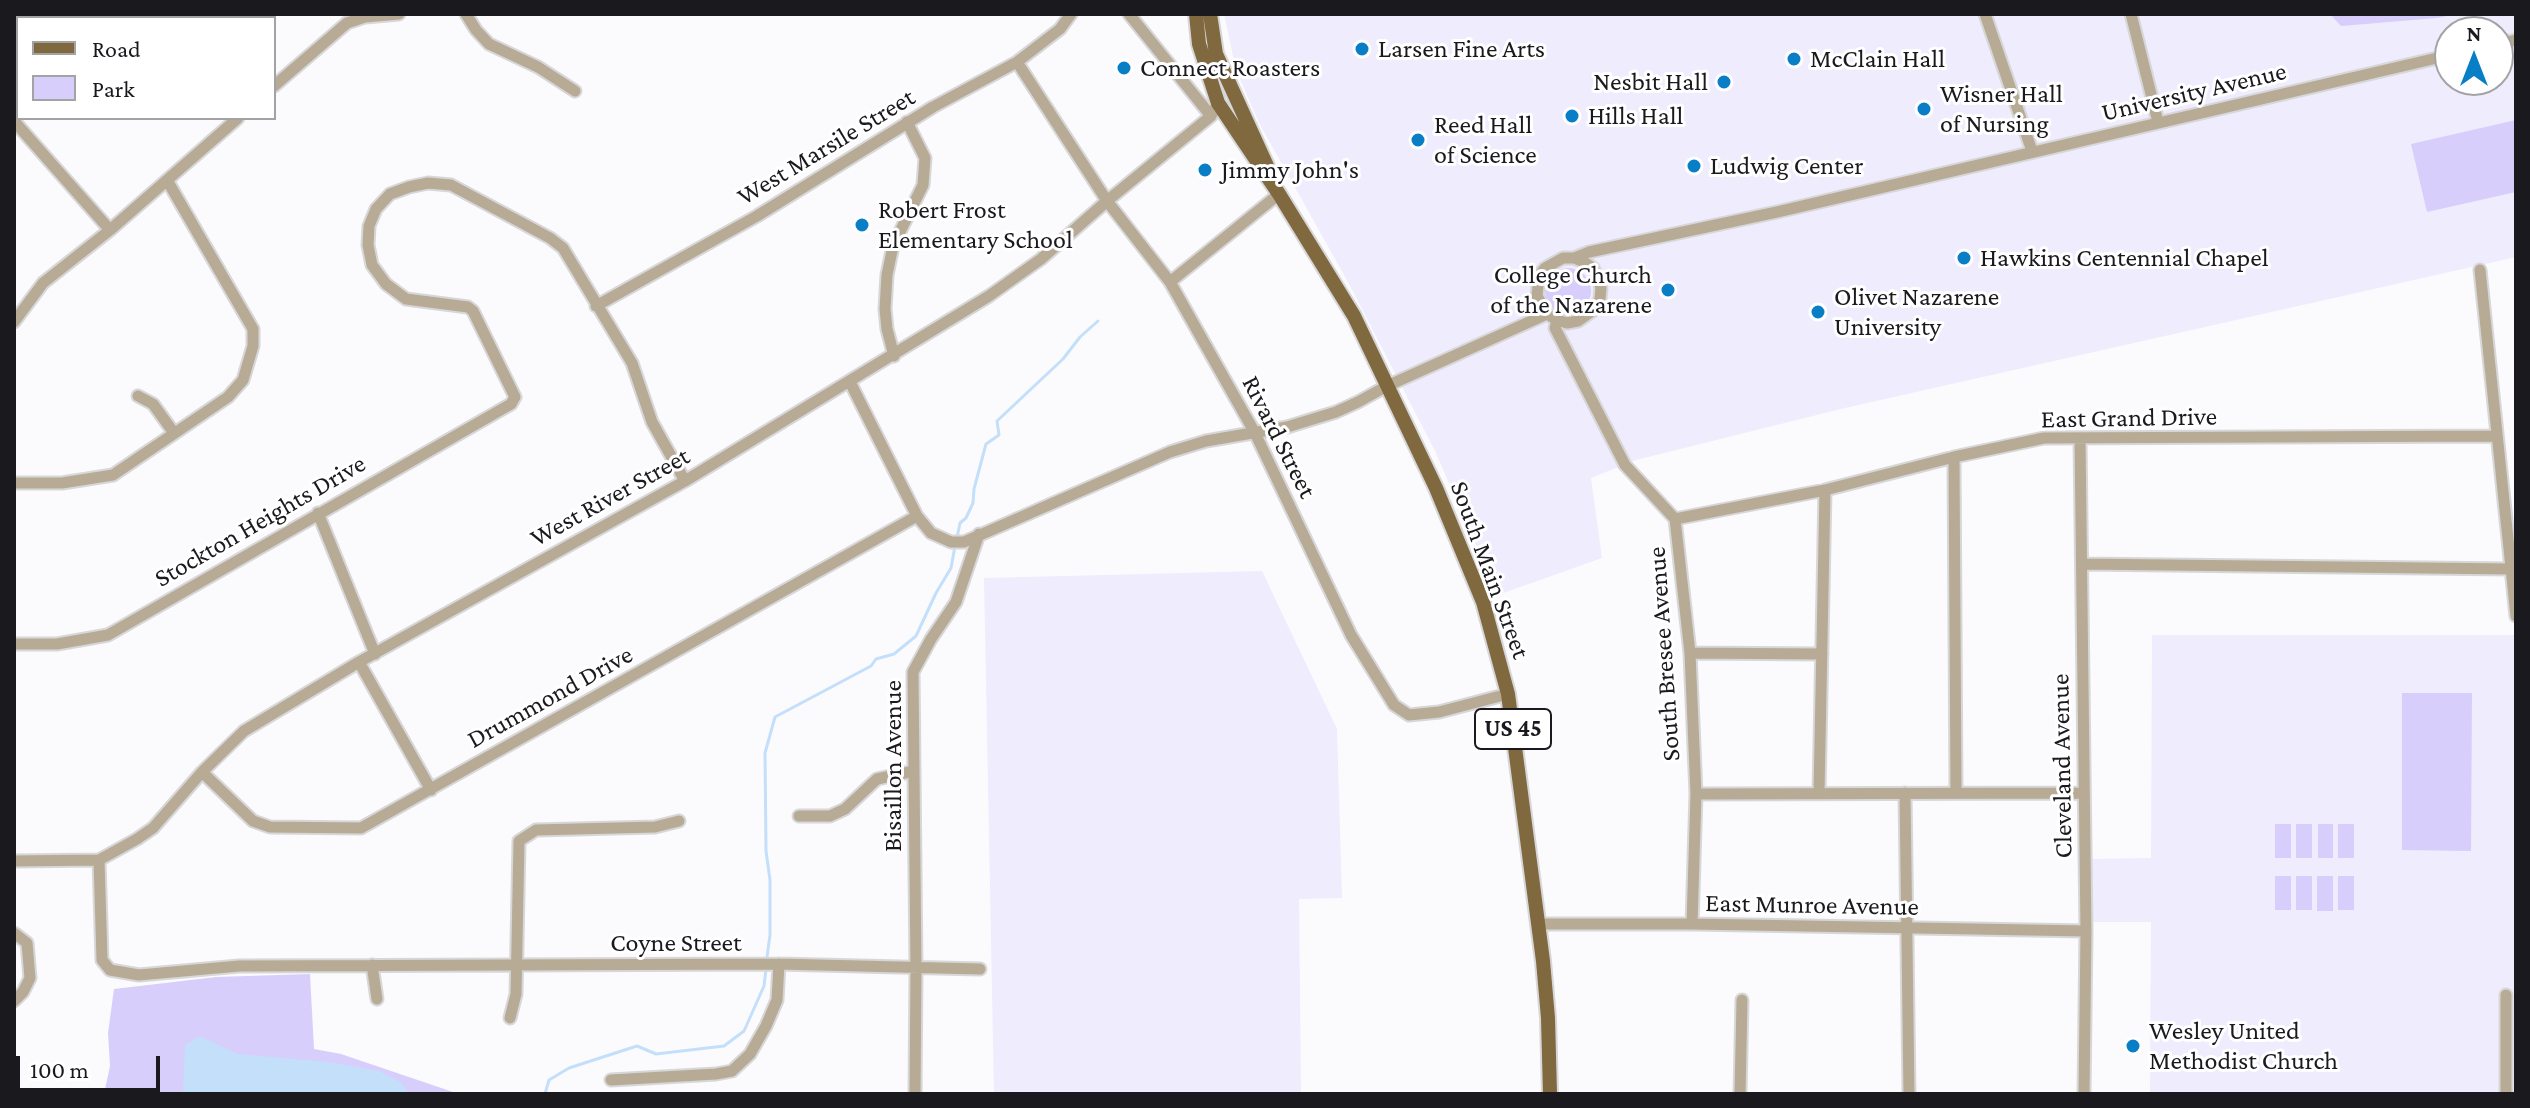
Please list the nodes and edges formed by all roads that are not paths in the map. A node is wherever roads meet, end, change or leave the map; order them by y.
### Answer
1 (399, 14) edge
2 (466, 14) edge
3 (1071, 14) edge
4 (1129, 14) edge
5 (1196, 14) edge
6 (1210, 14) edge
7 (1985, 14) edge
8 (2131, 14) edge
9 (2434, 59) edge
10 (1017, 62) junction
11 (276, 84) edge
12 (575, 91) dead end
13 (1215, 110) junction
14 (18, 120) edge
15 (236, 120) edge
16 (907, 122) junction
17 (2158, 122) junction
18 (2032, 151) junction
19 (167, 180) junction
20 (1279, 194) junction
21 (1107, 201) junction
22 (110, 230) junction
23 (1574, 258) junction
24 (2480, 270) dead end
25 (1170, 282) junction
26 (596, 306) junction
27 (1552, 317) junction
28 (14, 322) edge
29 (894, 356) junction
30 (850, 382) junction
31 (1387, 386) junction
32 (138, 396) dead end
33 (174, 433) junction
34 (1255, 433) junction
35 (2497, 436) junction
36 (2080, 438) junction
37 (1954, 457) junction
38 (685, 481) junction
39 (14, 483) edge
40 (1825, 490) junction
41 (318, 513) junction
42 (917, 516) junction
43 (1675, 519) junction
44 (974, 537) junction
45 (2082, 564) junction
46 (2511, 569) junction
47 (2516, 616) edge
48 (14, 644) edge
49 (1690, 653) junction
50 (375, 654) junction
51 (1822, 654) junction
52 (359, 662) junction
53 (1508, 694) junction
54 (914, 771) junction
55 (202, 772) junction
56 (431, 790) junction
57 (1819, 793) junction
58 (1905, 793) junction
59 (1956, 793) junction
60 (2084, 793) junction
61 (1696, 794) junction
62 (799, 816) dead end
63 (679, 821) dead end
64 (99, 860) junction
65 (14, 861) edge
66 (1537, 924) junction
67 (1692, 924) junction
68 (1906, 929) junction
69 (2086, 931) junction
70 (14, 933) edge
71 (779, 964) junction
72 (372, 965) junction
73 (516, 966) junction
74 (916, 969) junction
75 (980, 969) dead end
76 (2506, 995) dead end
77 (377, 999) dead end
78 (1742, 1000) dead end
79 (14, 1001) edge
80 (510, 1018) dead end
81 (611, 1080) dead end
82 (915, 1094) edge
83 (1550, 1094) edge
84 (1740, 1094) edge
85 (1909, 1094) edge
86 (2084, 1094) edge
87 (2506, 1094) edge

1 - 11 street
2 - 12 street
3 - 10 street, West Marsile Street
4 - 13 street, South Main Street
5 - 13 main road, South Main Street / US 45
6 - 20 main road, South Main Street / US 45
7 - 18 street
8 - 17 street
9 - 17 street, University Avenue
10 - 16 street, West Marsile Street
10 - 21 street, Rivard Street
13 - 20 main road, South Main Street / US 45
13 - 21 street, West River Street
14 - 22 street
15 - 19 street
16 - 26 street, West Marsile Street
16 - 29 street
17 - 18 street, University Avenue
18 - 23 street, University Avenue
19 - 22 street
19 - 33 street
20 - 25 street
20 - 31 main road, South Main Street / US 45
21 - 25 street, Rivard Street
21 - 29 street, West River Street
22 - 28 street
23 - 27 street, University Avenue
23 - 27 street
24 - 35 street
25 - 34 street, Rivard Street
26 - 38 street
26 - 41 street, Stockton Heights Drive
27 - 31 street
27 - 43 street, South Bresee Avenue
29 - 30 street, West River Street
30 - 38 street, West River Street
30 - 42 street
31 - 34 street
31 - 53 main road, South Main Street / US 45
32 - 33 street
33 - 39 street
34 - 44 street
34 - 53 street, Rivard Street
35 - 36 street, East Grand Drive
35 - 46 street
36 - 37 street, East Grand Drive
36 - 45 street, Cleveland Avenue
37 - 40 street, East Grand Drive
37 - 59 street
38 - 50 street, West River Street
40 - 43 street, East Grand Drive
40 - 51 street
41 - 48 street, Stockton Heights Drive
41 - 50 street
42 - 44 street
42 - 56 street, Drummond Drive
43 - 49 street, South Bresee Avenue
44 - 54 street, Bisaillon Avenue
45 - 46 street
45 - 60 street, Cleveland Avenue
46 - 47 street
49 - 51 street
49 - 61 street, South Bresee Avenue
50 - 52 street, West River Street
51 - 57 street
52 - 55 street, West River Street
52 - 56 street
53 - 66 main road, South Main Street / US 45
54 - 62 street
54 - 74 street, Bisaillon Avenue
55 - 56 street, Drummond Drive
55 - 64 street, West River Street
57 - 58 street
57 - 61 street
58 - 59 street
58 - 68 street
59 - 60 street
60 - 69 street, Cleveland Avenue
61 - 67 street, South Bresee Avenue
63 - 73 street
64 - 65 street, West River Street
64 - 72 street, Coyne Street
66 - 67 street, East Munroe Avenue
66 - 83 main road, South Main Street / US 45
67 - 68 street, East Munroe Avenue
68 - 69 street, East Munroe Avenue
68 - 85 street
69 - 86 street, Cleveland Avenue
70 - 79 street
71 - 73 street, Coyne Street
71 - 74 street, Coyne Street
71 - 81 street
72 - 73 street, Coyne Street
72 - 77 street
73 - 80 street
74 - 75 street, Coyne Street
74 - 82 street, Bisaillon Avenue
76 - 87 street
78 - 84 street

